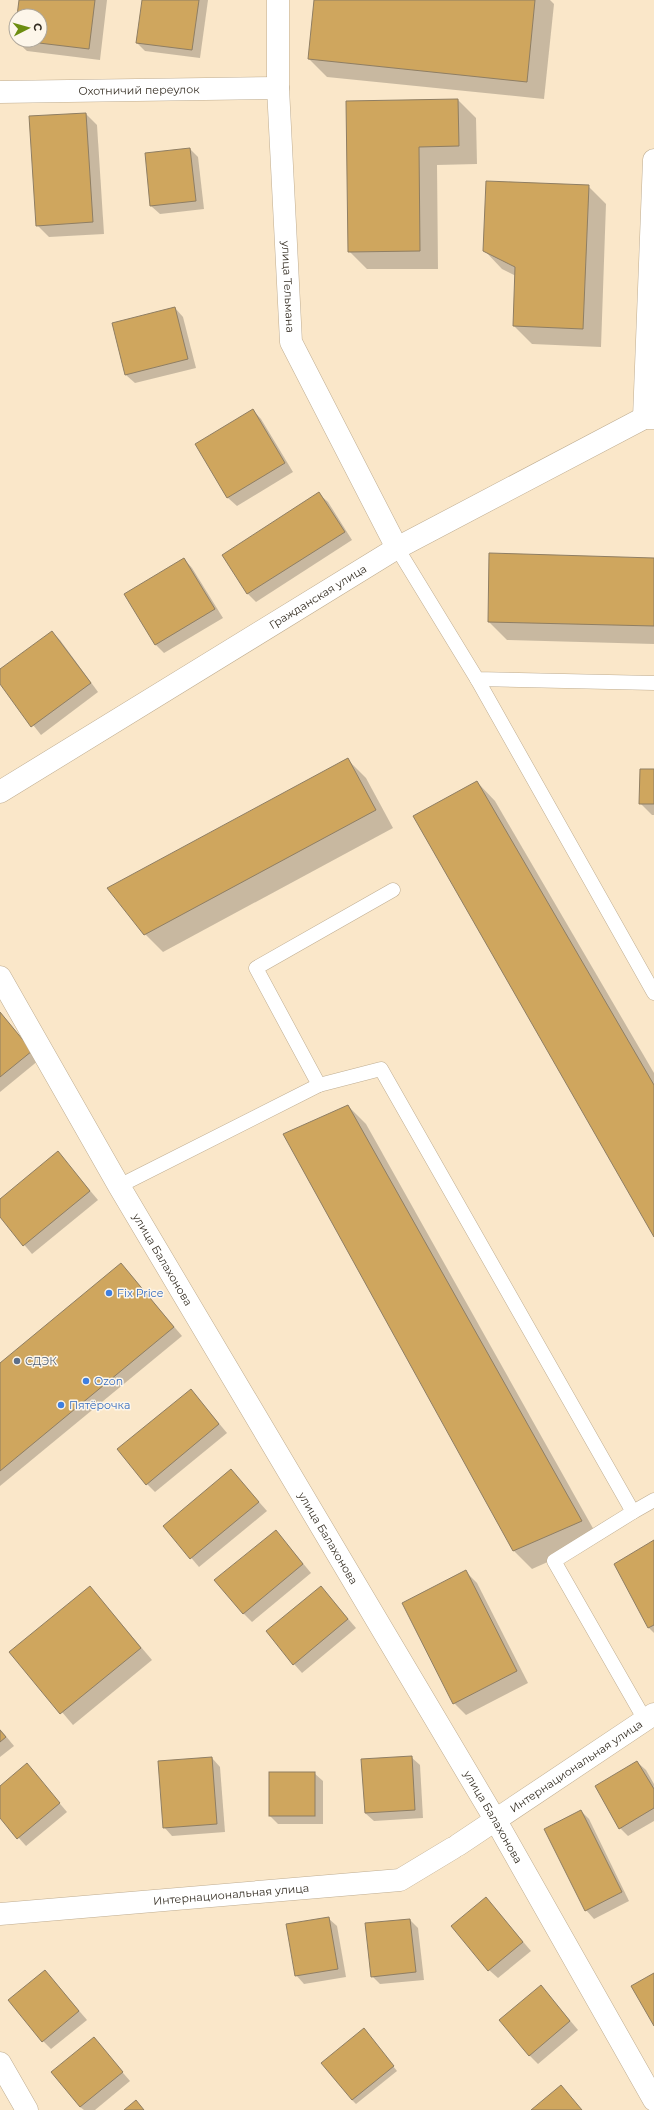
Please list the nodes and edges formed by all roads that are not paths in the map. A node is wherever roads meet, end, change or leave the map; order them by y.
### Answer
1 (278, 0) edge
2 (278, 88) junction
3 (0, 92) edge
4 (654, 160) edge
5 (649, 418) edge
6 (397, 548) junction
7 (477, 679) junction
8 (654, 683) edge
9 (0, 792) edge
10 (393, 890) dead end
11 (0, 978) edge
12 (654, 993) edge
13 (319, 1085) junction
14 (118, 1186) junction
15 (654, 1500) edge
16 (633, 1512) junction
17 (650, 1717) edge
18 (496, 1821) junction
19 (0, 1914) edge
20 (0, 2063) edge
21 (654, 2100) edge
22 (27, 2110) edge

1 - 2 street, улица Тельмана
2 - 3 street, Охотничий переулок
2 - 6 street, улица Тельмана
4 - 5 street
5 - 6 street, Гражданская улица
6 - 7 lane
6 - 9 street, Гражданская улица
7 - 8 lane
7 - 12 lane
10 - 13 lane
11 - 14 street, улица Балахонова
13 - 14 lane
13 - 16 lane
14 - 18 street, улица Балахонова
15 - 16 lane
16 - 17 lane
17 - 18 street, Интернациональная улица
18 - 19 street, Интернациональная улица
18 - 21 street, улица Балахонова
20 - 22 street

